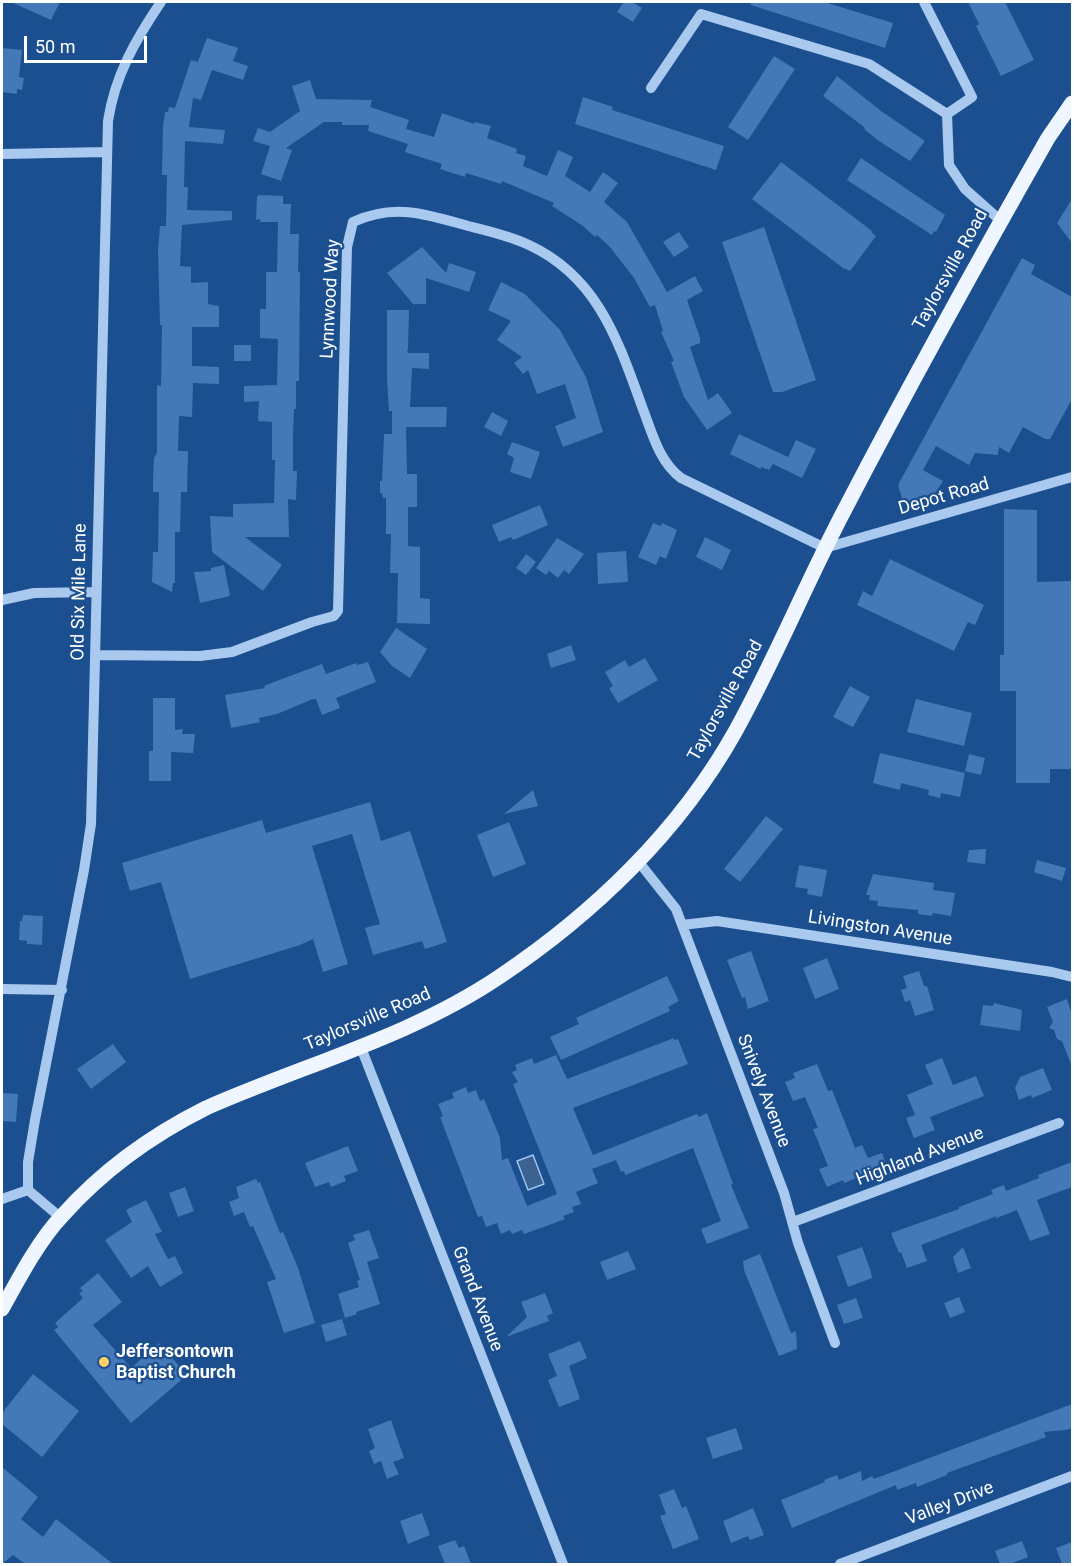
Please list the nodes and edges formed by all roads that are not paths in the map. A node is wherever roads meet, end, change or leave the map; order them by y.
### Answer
1 (161, 2) edge
2 (924, 2) edge
3 (651, 88) dead end
4 (1072, 103) edge
5 (947, 114) junction
6 (106, 153) junction
7 (2, 154) edge
8 (1001, 221) junction
9 (1072, 477) edge
10 (825, 548) junction
11 (96, 592) junction
12 (2, 600) edge
13 (95, 655) junction
14 (638, 861) junction
15 (682, 925) junction
16 (1072, 977) edge
17 (2, 989) edge
18 (62, 990) junction
19 (360, 1046) junction
20 (1059, 1123) dead end
21 (28, 1190) junction
22 (2, 1199) edge
23 (60, 1217) junction
24 (793, 1222) junction
25 (2, 1309) edge
26 (835, 1343) dead end
27 (1072, 1476) edge
28 (563, 1564) edge
29 (840, 1564) edge

1 - 6 street, Old Six Mile Lane
2 - 5 street
3 - 5 street
4 - 8 main road, Taylorsville Road
5 - 8 street
6 - 7 street
6 - 11 street, Old Six Mile Lane
8 - 10 main road, Taylorsville Road
9 - 10 street, Depot Road
10 - 13 street, Lynnwood Way
10 - 14 main road, Taylorsville Road
11 - 12 street
11 - 13 street, Old Six Mile Lane
13 - 18 street, Old Six Mile Lane
14 - 15 street, Snively Avenue
14 - 19 main road, Taylorsville Road
15 - 16 street, Livingston Avenue
15 - 24 street, Snively Avenue
17 - 18 street
18 - 21 street, Old Six Mile Lane
19 - 23 main road, Taylorsville Road
19 - 28 street, Grand Avenue
20 - 24 street, Highland Avenue
21 - 22 street
21 - 23 street
23 - 25 main road, Taylorsville Road
24 - 26 street, Snively Avenue
27 - 29 street, Valley Drive

